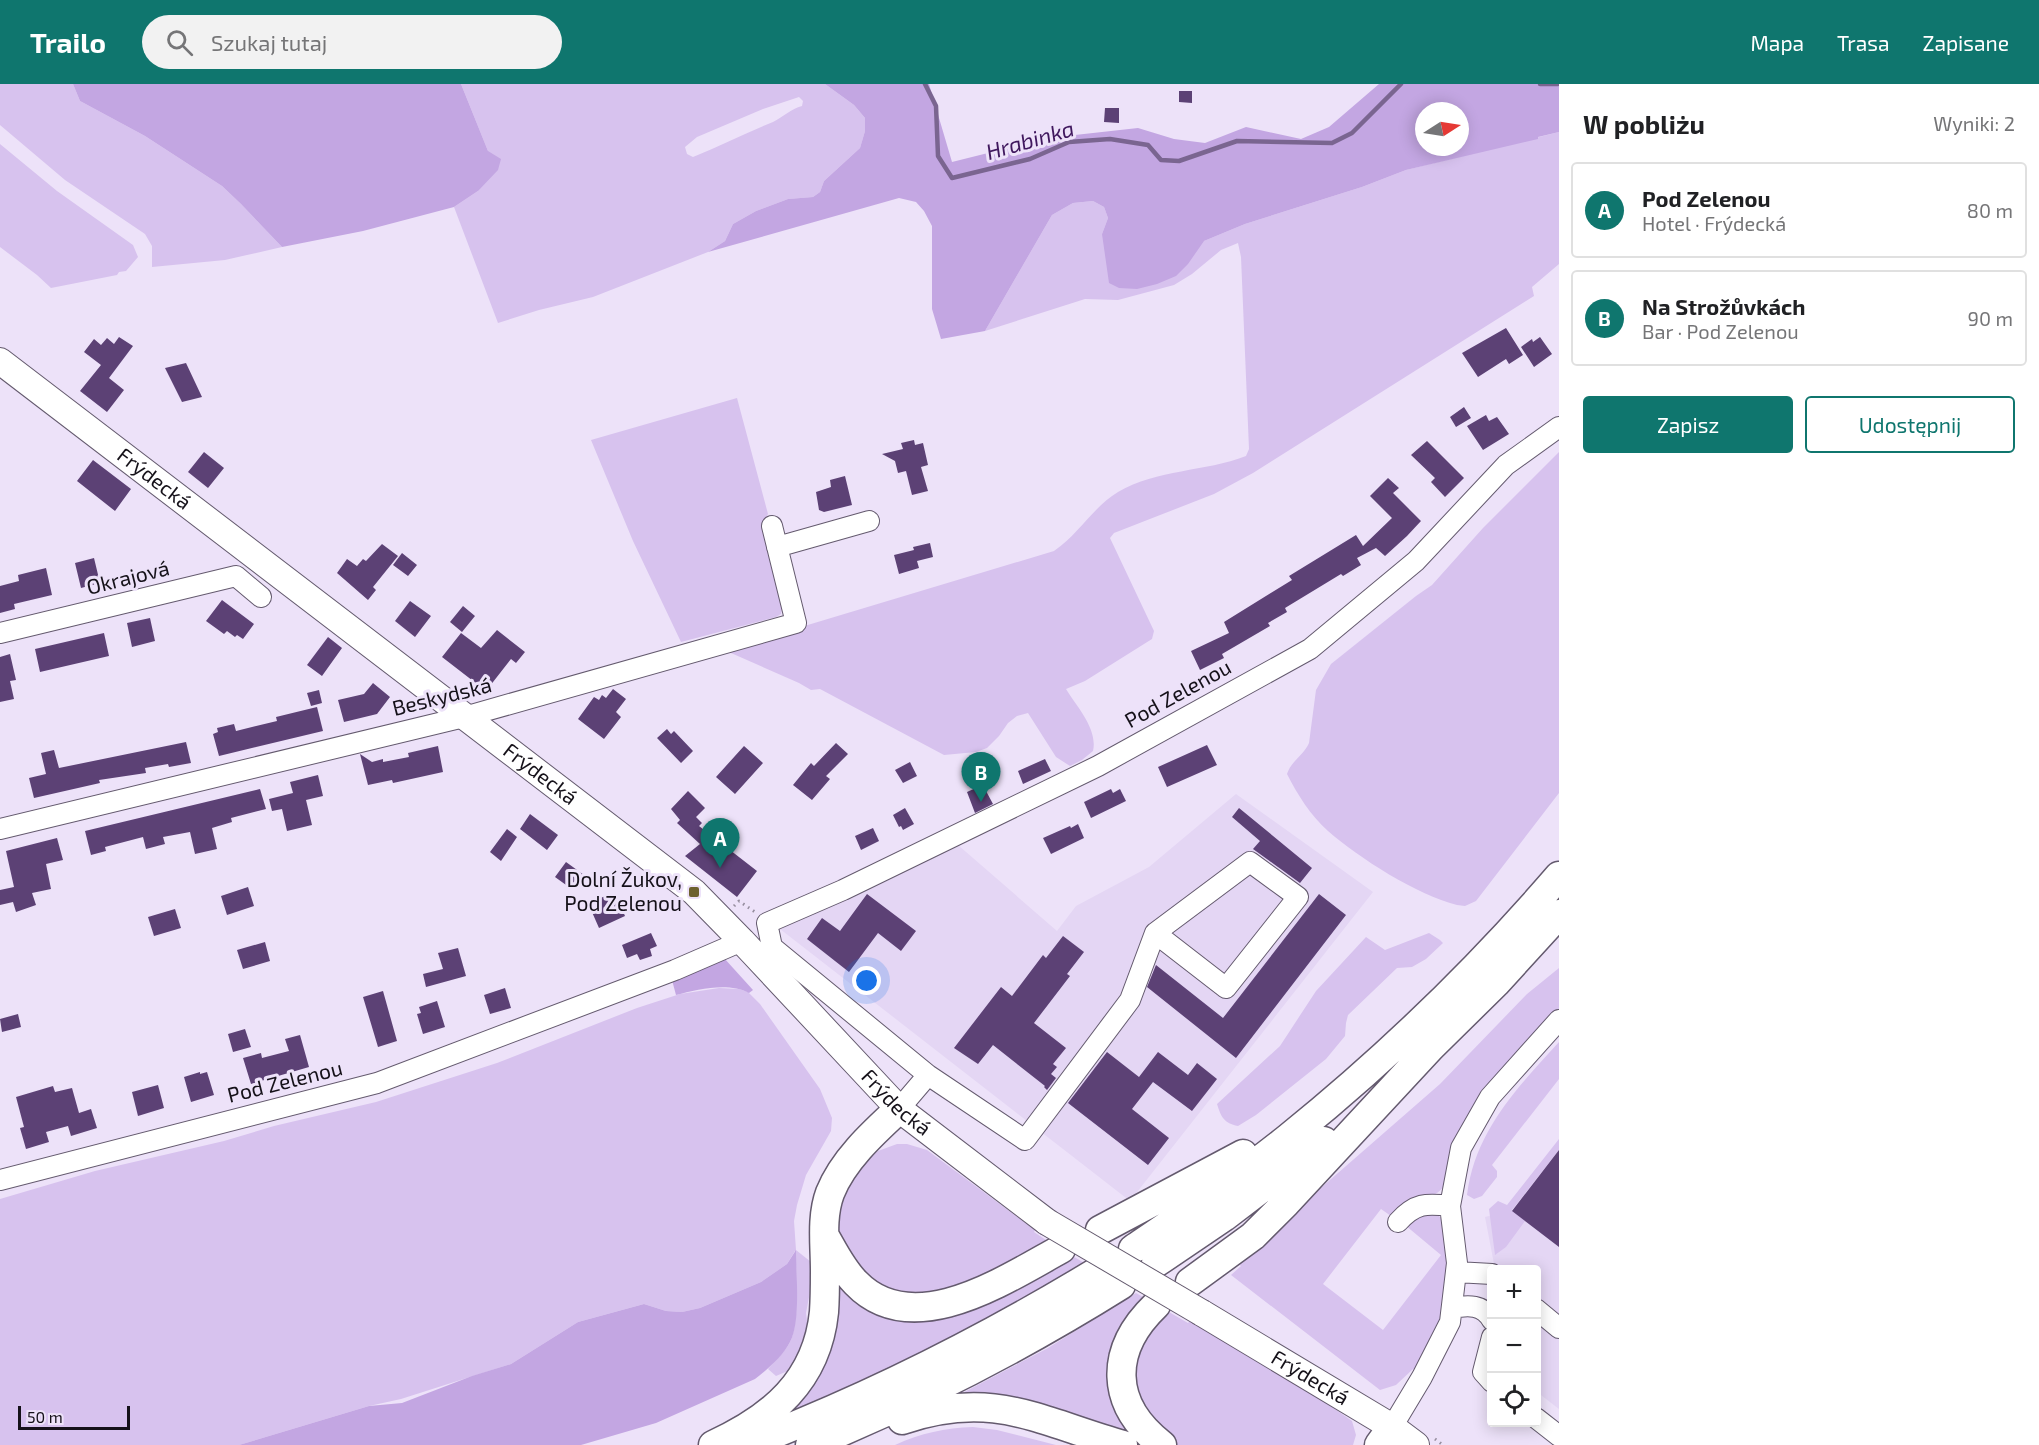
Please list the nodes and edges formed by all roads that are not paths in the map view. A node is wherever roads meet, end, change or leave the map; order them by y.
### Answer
1 (0, 361) edge
2 (1559, 428) edge
3 (869, 522) dead end
4 (772, 526) dead end
5 (777, 547) junction
6 (261, 597) dead end
7 (0, 633) edge
8 (464, 717) junction
9 (1, 822) edge
10 (1559, 876) edge
11 (1559, 914) edge
12 (1155, 933) junction
13 (742, 940) junction
14 (1559, 1020) edge
15 (1431, 1047) junction
16 (928, 1075) junction
17 (1354, 1083) junction
18 (899, 1109) junction
19 (0, 1180) edge
20 (1450, 1206) junction
21 (1398, 1222) dead end
22 (1100, 1230) dead end
23 (825, 1236) junction
24 (1061, 1249) dead end
25 (1456, 1272) junction
26 (1487, 1274) edge
27 (1190, 1282) dead end
28 (1156, 1305) dead end
29 (1452, 1308) junction
30 (1541, 1313) edge
31 (1490, 1319) edge
32 (1559, 1328) edge
33 (1487, 1354) edge
34 (1487, 1376) edge
35 (1541, 1422) edge
36 (1385, 1436) edge
37 (1559, 1436) edge
38 (1423, 1440) edge
39 (713, 1445) edge
40 (746, 1445) edge
41 (810, 1445) edge
42 (823, 1445) edge
43 (1123, 1445) edge
44 (1162, 1445) edge

1 - 8 main road, Frýdecká
2 - 16 street, Pod Zelenou
3 - 5 street
4 - 5 street, Beskydská
5 - 8 street, Beskydská
6 - 7 street, Okrajová
8 - 9 street, Beskydská
8 - 13 main road, Frýdecká
10 - 17 highway
11 - 15 highway
12 - 12 street
12 - 16 street
13 - 18 main road, Frýdecká
13 - 19 street, Pod Zelenou
14 - 20 street
15 - 17 highway
15 - 27 highway
16 - 18 street
17 - 22 highway
18 - 23 highway
18 - 36 main road, Frýdecká, bridge
20 - 21 street
20 - 25 street
23 - 24 highway
23 - 39 highway
25 - 26 street
25 - 29 street
28 - 44 highway
29 - 31 street
29 - 36 street
30 - 32 street
33 - 34 street
35 - 37 street
36 - 38 main road, Frýdecká
40 - 41 highway
42 - 43 highway

